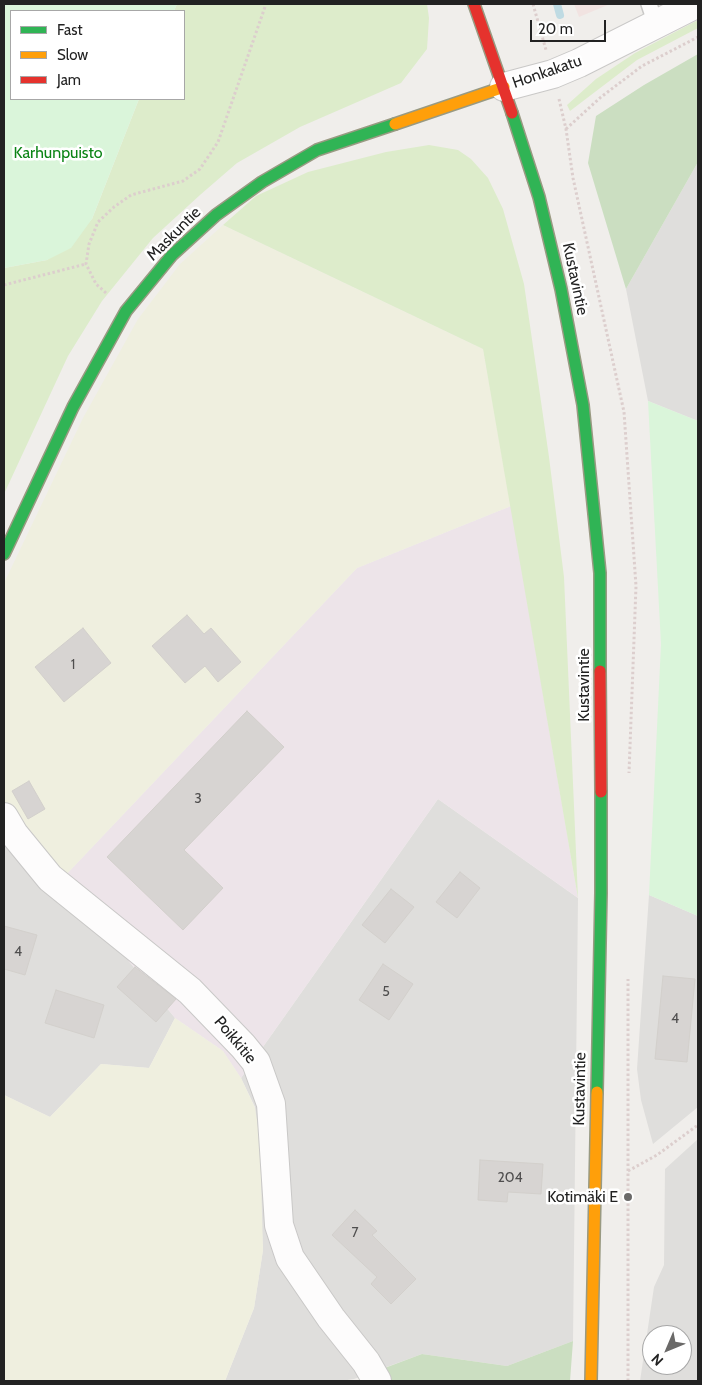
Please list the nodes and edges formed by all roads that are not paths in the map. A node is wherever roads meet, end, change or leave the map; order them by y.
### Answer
1 (474, 4) edge
2 (696, 4) edge
3 (652, 14) edge
4 (504, 87) junction
5 (4, 554) edge
6 (4, 817) edge
7 (377, 1381) edge
8 (591, 1381) edge

1 - 4 main road, Kustavintie
2 - 3 street, Honkakatu
3 - 4 street, Honkakatu
4 - 5 main road, Maskuntie
4 - 8 main road, Kustavintie
6 - 7 street, Poikkitie

